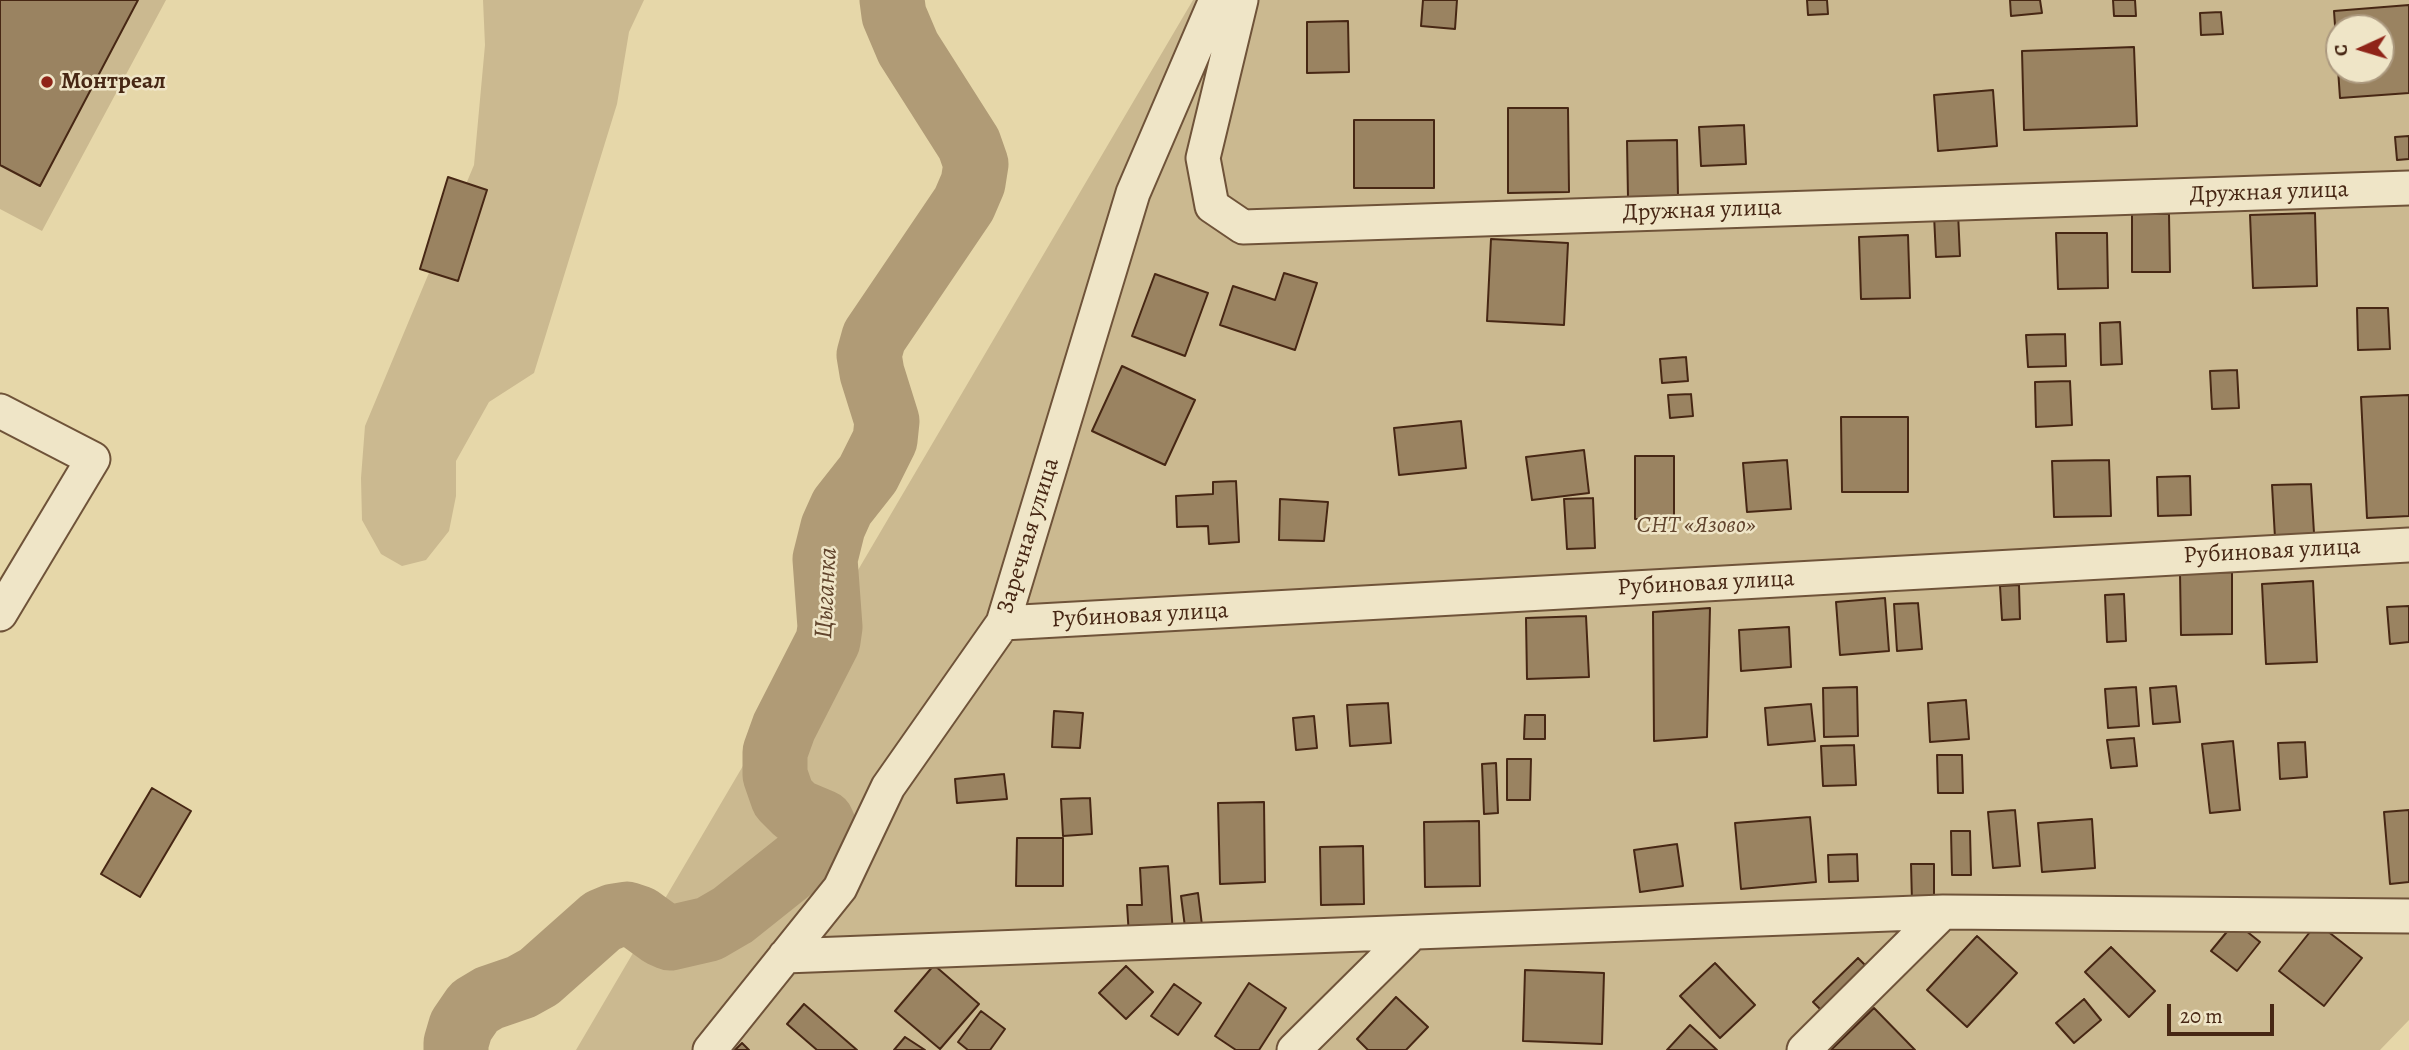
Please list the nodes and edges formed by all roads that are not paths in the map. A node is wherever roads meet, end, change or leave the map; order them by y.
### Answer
1 (1216, 0) edge
2 (1241, 0) edge
3 (2409, 188) edge
4 (0, 411) edge
5 (2409, 545) edge
6 (0, 614) edge
7 (1003, 623) junction
8 (1943, 912) junction
9 (2409, 916) edge
10 (1412, 933) junction
11 (785, 956) junction
12 (710, 1050) edge
13 (1294, 1050) edge
14 (1804, 1050) edge

1 - 7 street, Заречная улица
2 - 3 street, Дружная улица
4 - 6 street
5 - 7 street, Рубиновая улица
7 - 11 street, Заречная улица
8 - 9 street
8 - 10 street
8 - 14 street
10 - 11 street
10 - 13 street
11 - 12 street, Заречная улица

